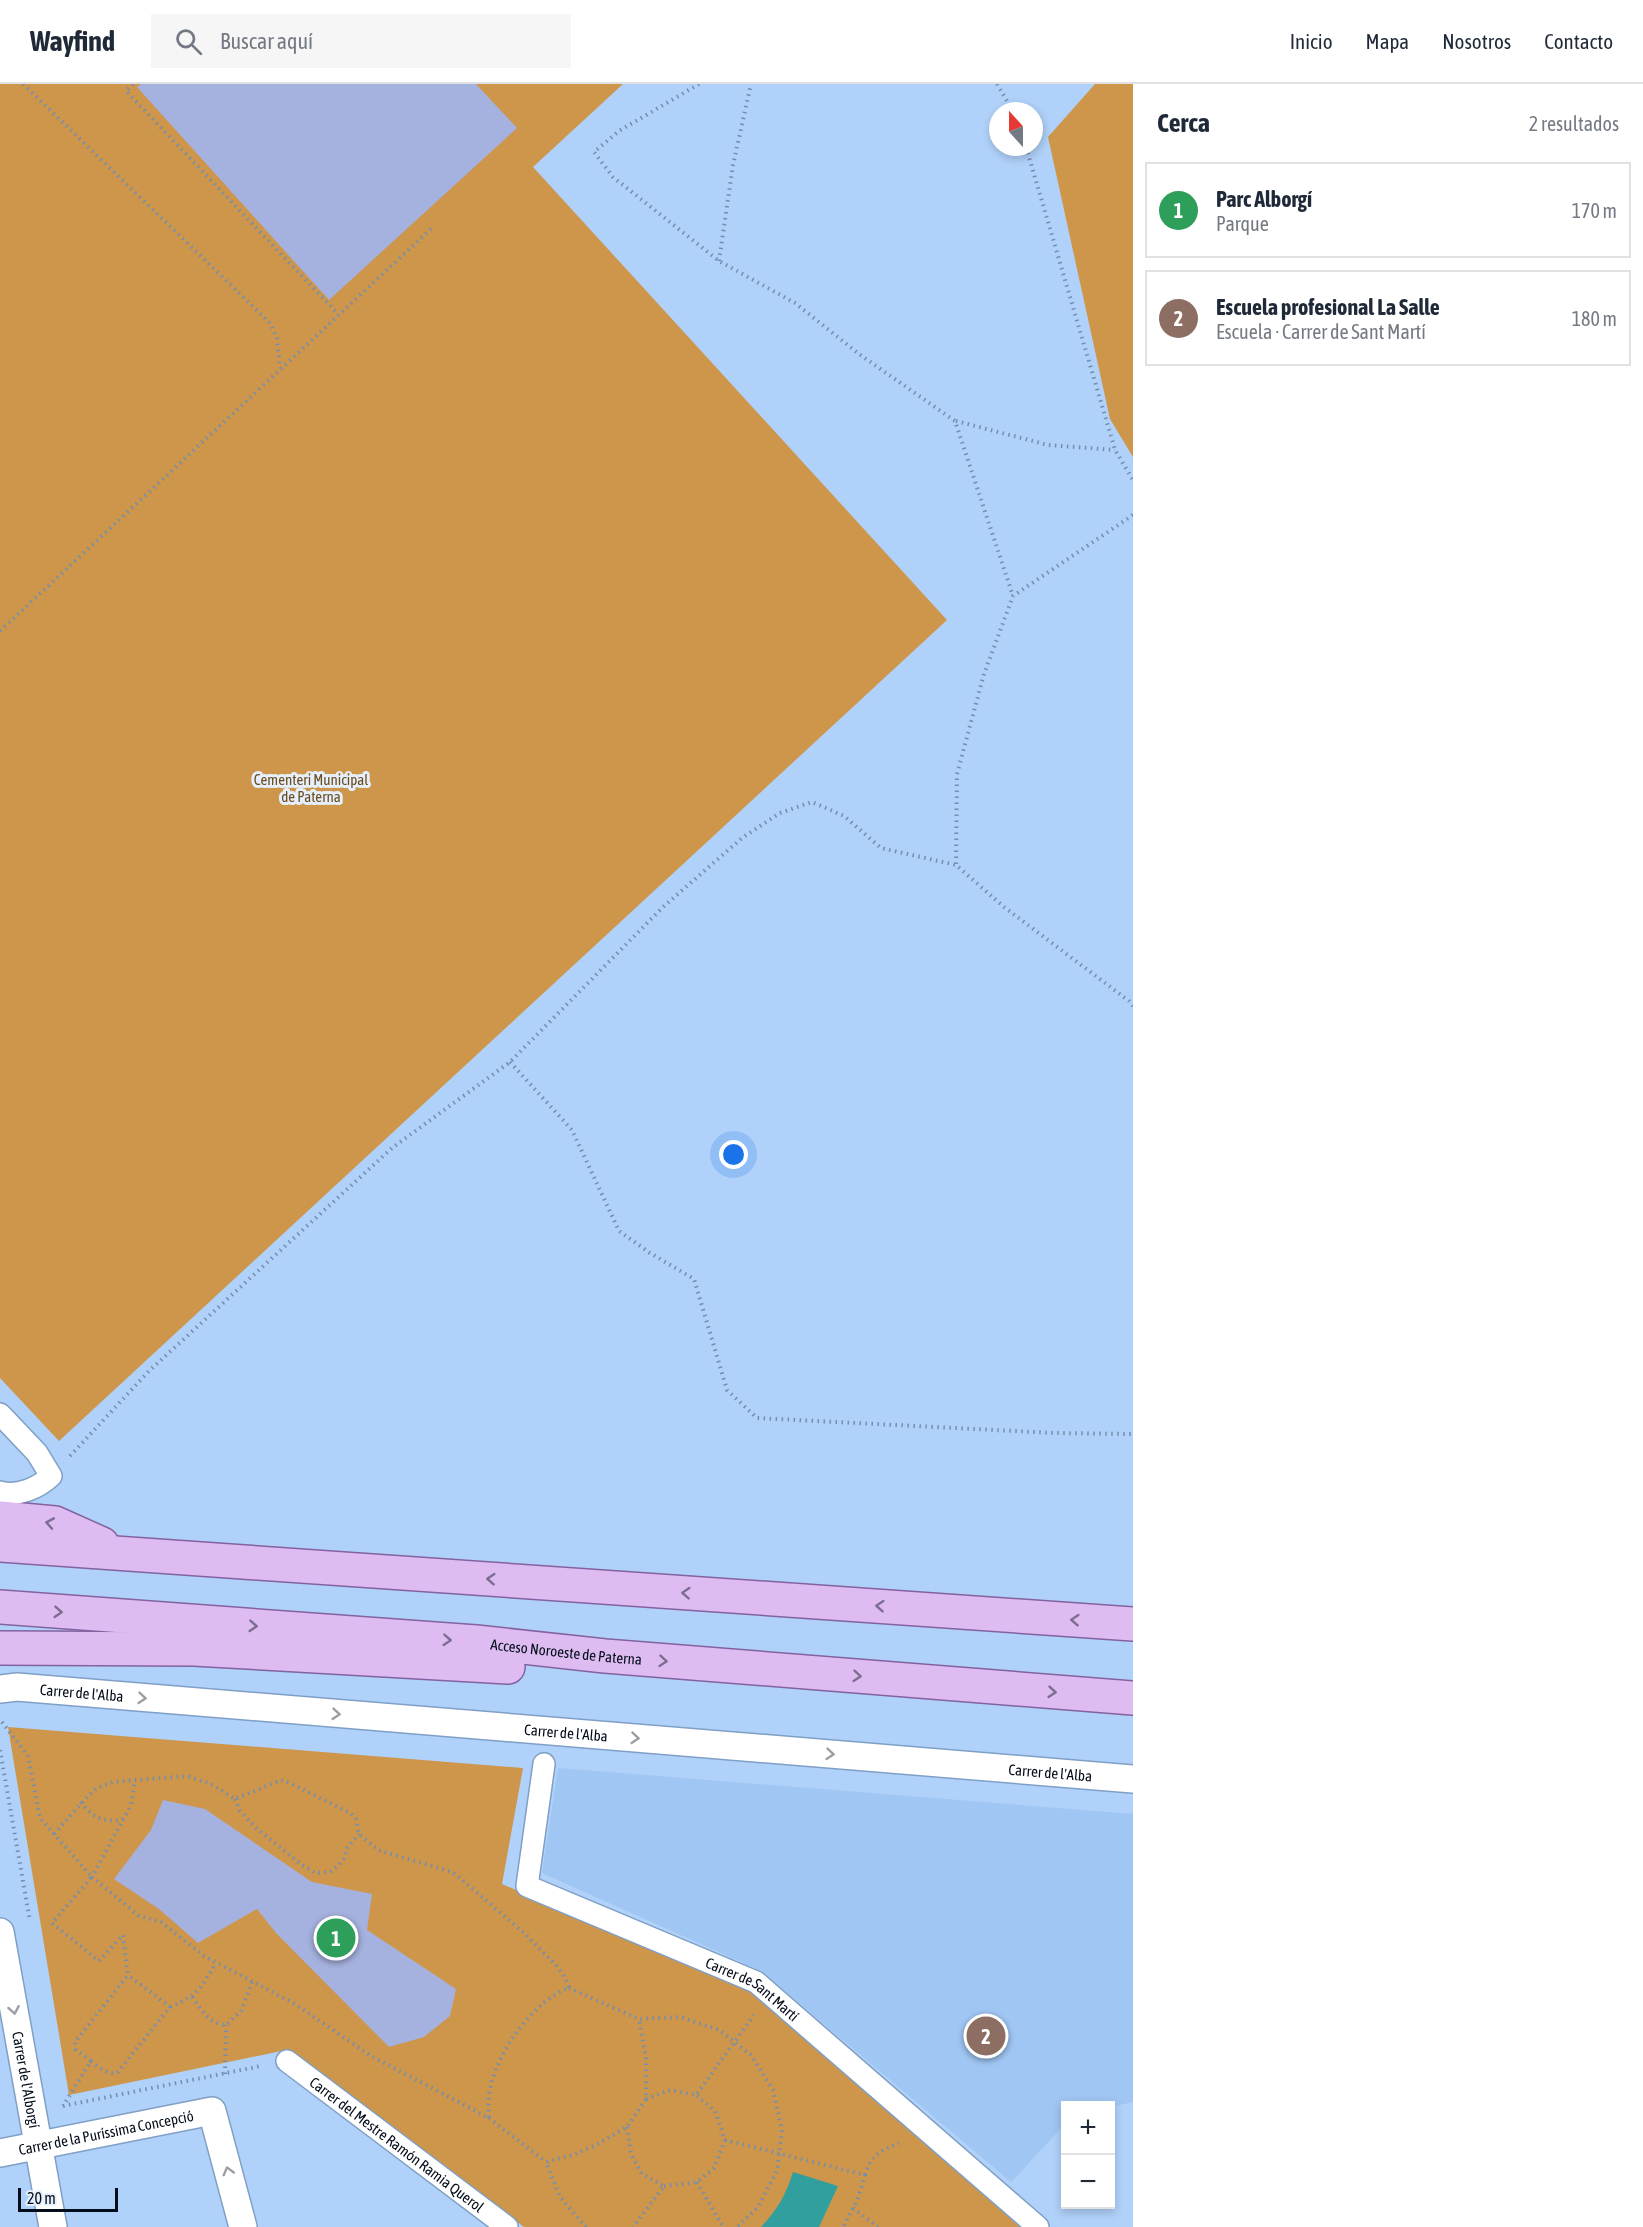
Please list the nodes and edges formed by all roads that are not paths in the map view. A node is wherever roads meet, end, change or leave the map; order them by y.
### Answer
1 (0, 1414) edge
2 (0, 1492) edge
3 (0, 1518) edge
4 (0, 1545) edge
5 (123, 1553) junction
6 (0, 1607) edge
7 (1133, 1624) edge
8 (0, 1648) edge
9 (605, 1656) junction
10 (0, 1689) edge
11 (1133, 1698) edge
12 (544, 1764) dead end
13 (1133, 1779) edge
14 (0, 1932) edge
15 (287, 2061) road end
16 (39, 2145) junction
17 (0, 2153) edge
18 (53, 2227) edge
19 (243, 2227) edge
20 (507, 2227) edge
21 (1038, 2227) edge

1 - 2 street
5 -> 3 main road
4 - 5 main road
7 -> 5 main road
6 -> 9 main road, Acceso Noroeste de Paterna
8 - 9 main road
9 -> 11 main road, Acceso Noroeste de Paterna
10 -> 13 street, Carrer de l'Alba
12 - 21 street, Carrer de Sant Martí
14 -> 16 street, Carrer de l'Alborgí
15 - 20 street, Carrer del Mestre Ramón Ramia Querol
16 - 17 street, Carrer de la Puríssima Concepció
16 - 18 street, Carrer de l'Alborgí
19 -> 16 street, Carrer de la Puríssima Concepció

